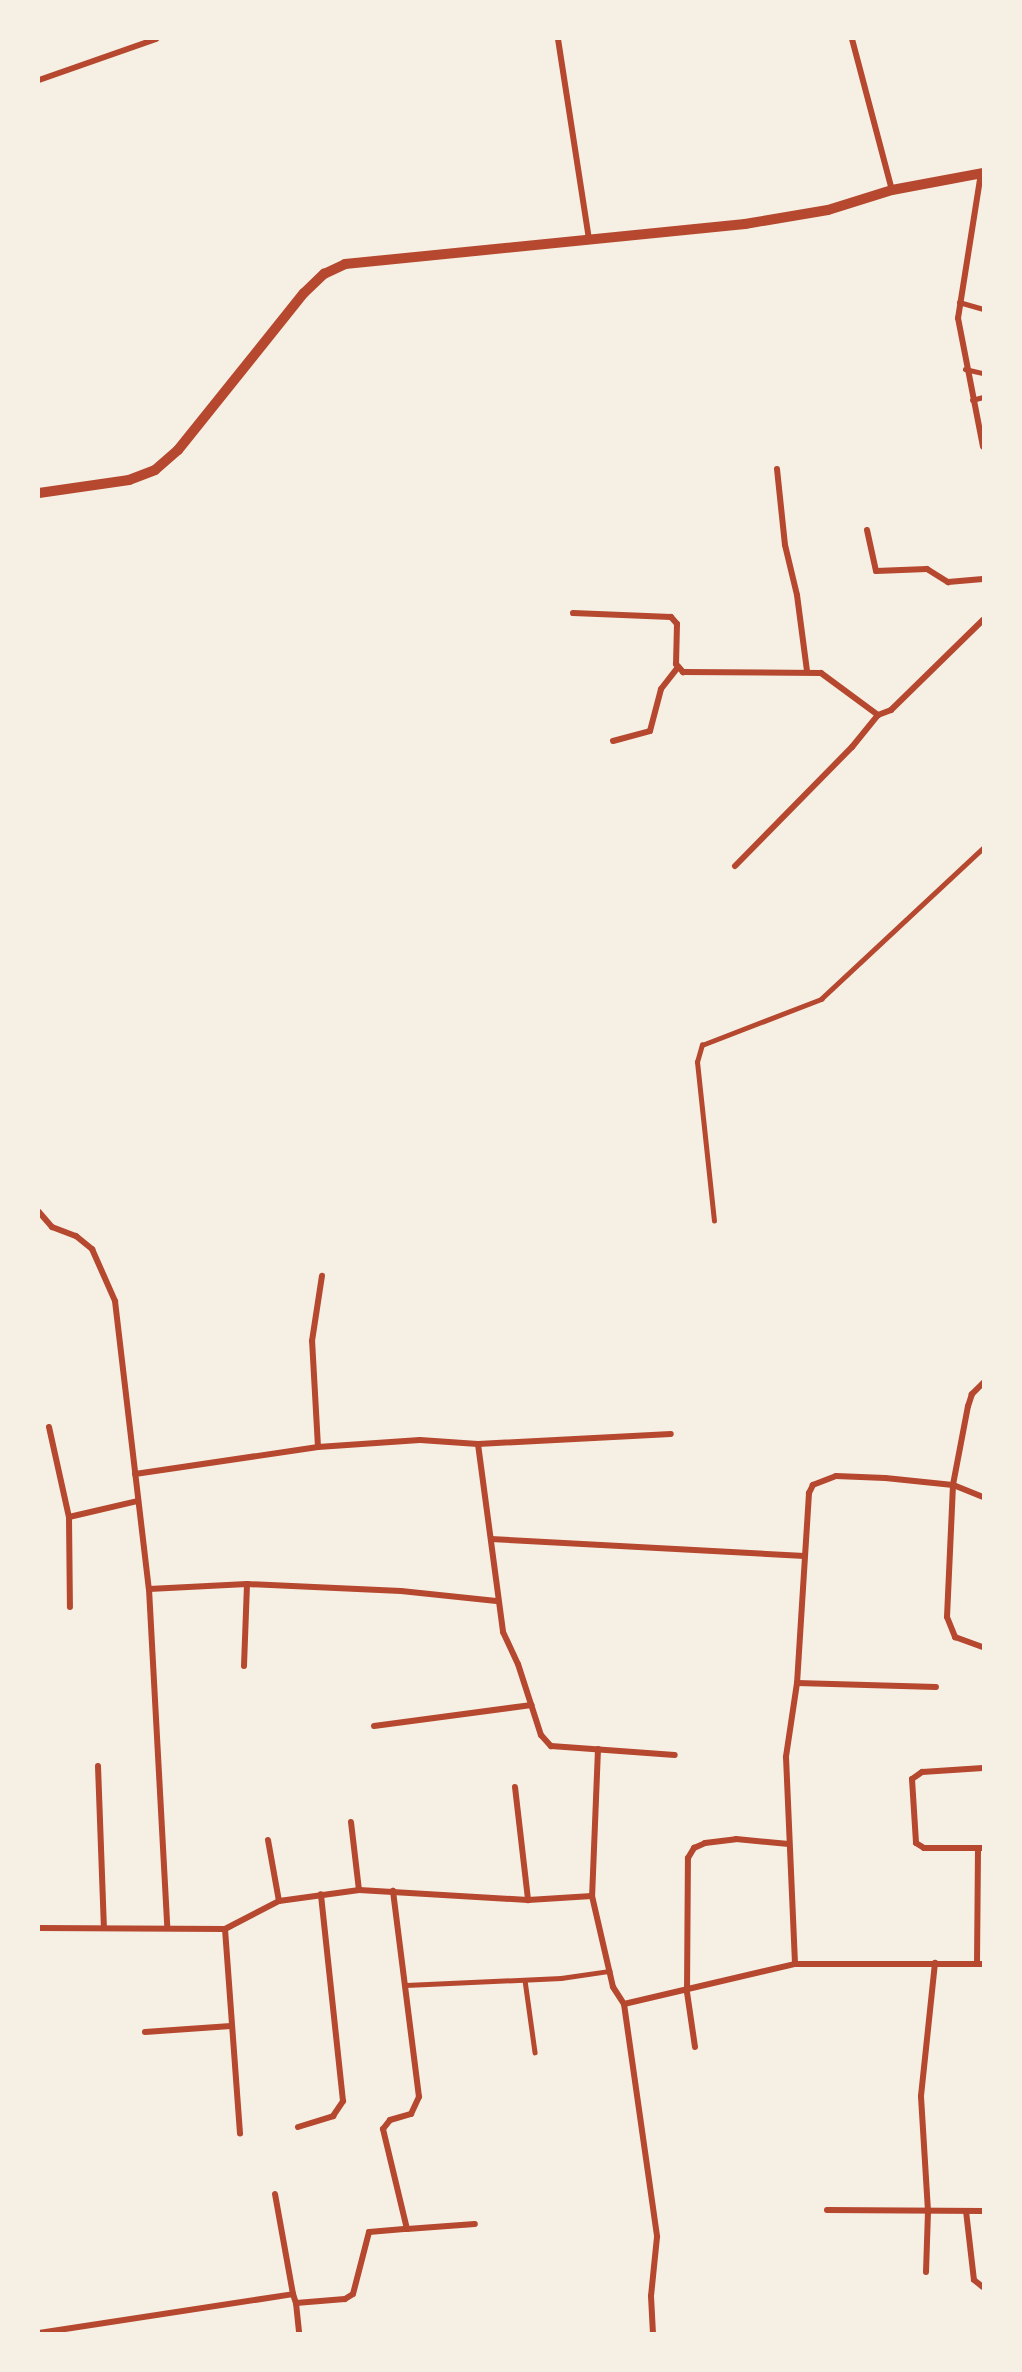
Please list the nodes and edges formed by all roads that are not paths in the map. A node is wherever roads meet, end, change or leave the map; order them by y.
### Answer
1 (156, 39) edge
2 (558, 39) edge
3 (852, 39) edge
4 (39, 80) edge
5 (982, 173) edge
6 (892, 190) junction
7 (589, 240) junction
8 (959, 302) junction
9 (983, 309) edge
10 (965, 369) junction
11 (983, 373) edge
12 (983, 397) edge
13 (972, 400) junction
14 (983, 447) edge
15 (777, 469) dead end
16 (39, 493) edge
17 (867, 530) dead end
18 (983, 579) edge
19 (573, 613) dead end
20 (983, 620) edge
21 (678, 667) junction
22 (807, 671) junction
23 (878, 715) junction
24 (613, 741) dead end
25 (983, 848) edge
26 (735, 866) dead end
27 (39, 1212) edge
28 (714, 1221) dead end
29 (322, 1276) dead end
30 (983, 1383) edge
31 (49, 1427) dead end
32 (671, 1434) dead end
33 (478, 1444) junction
34 (318, 1447) junction
35 (135, 1473) junction
36 (953, 1485) junction
37 (983, 1497) edge
38 (138, 1501) junction
39 (69, 1517) junction
40 (491, 1539) junction
41 (805, 1556) junction
42 (247, 1584) junction
43 (149, 1589) junction
44 (496, 1601) junction
45 (70, 1607) dead end
46 (983, 1647) edge
47 (244, 1666) dead end
48 (797, 1683) junction
49 (936, 1687) dead end
50 (532, 1705) junction
51 (374, 1726) dead end
52 (598, 1749) junction
53 (675, 1755) dead end
54 (98, 1766) dead end
55 (983, 1768) edge
56 (515, 1787) dead end
57 (351, 1822) dead end
58 (268, 1840) dead end
59 (789, 1844) junction
60 (981, 1848) edge
61 (359, 1890) junction
62 (393, 1891) junction
63 (321, 1894) junction
64 (592, 1896) junction
65 (528, 1900) junction
66 (279, 1901) junction
67 (167, 1926) junction
68 (104, 1927) junction
69 (39, 1928) edge
70 (225, 1929) junction
71 (935, 1963) junction
72 (795, 1964) junction
73 (980, 1964) edge
74 (609, 1971) junction
75 (525, 1980) junction
76 (406, 1985) junction
77 (687, 1992) junction
78 (624, 2004) junction
79 (231, 2026) junction
80 (145, 2032) dead end
81 (695, 2047) dead end
82 (535, 2052) dead end
83 (298, 2127) dead end
84 (240, 2133) dead end
85 (275, 2194) dead end
86 (827, 2210) dead end
87 (928, 2211) junction
88 (966, 2211) junction
89 (983, 2211) edge
90 (475, 2224) dead end
91 (407, 2229) junction
92 (926, 2272) dead end
93 (983, 2287) edge
94 (293, 2294) junction
95 (296, 2303) junction
96 (39, 2333) edge
97 (299, 2333) edge
98 (653, 2333) edge

1 - 4 street
2 - 7 street
3 - 6 street
5 - 6 street
5 - 8 street
6 - 7 street
7 - 16 street
8 - 9 lane
8 - 10 street
10 - 11 lane
10 - 13 street
12 - 13 lane
13 - 14 street
15 - 22 street
17 - 18 street
19 - 21 street
20 - 23 street
21 - 22 street
21 - 24 street
22 - 23 street
23 - 26 street
25 - 28 lane
27 - 35 street
29 - 34 street
30 - 36 street
31 - 39 street
32 - 33 street
33 - 34 street
33 - 40 street
34 - 35 street
35 - 38 street
36 - 37 street
36 - 41 street
36 - 46 street
38 - 39 street
38 - 43 street
39 - 45 street
40 - 41 street
40 - 44 street
41 - 48 street
42 - 43 street
42 - 44 street
42 - 47 street
43 - 67 street
44 - 50 street
48 - 49 street
48 - 59 street
50 - 51 street
50 - 52 street
52 - 53 street
52 - 64 street
54 - 68 street
55 - 60 street
56 - 65 street
57 - 61 street
58 - 66 street
59 - 72 street
59 - 77 street
60 - 73 street
61 - 62 street
61 - 63 street
62 - 65 street
62 - 76 street
63 - 66 street
63 - 83 street
64 - 65 street
64 - 74 street
66 - 70 street
67 - 68 street
67 - 70 street
68 - 69 street
70 - 79 street
71 - 72 street
71 - 73 street
71 - 87 street
72 - 77 street
74 - 75 lane
74 - 78 street
75 - 76 lane
75 - 82 lane
76 - 91 street
77 - 78 street
77 - 81 street
78 - 98 street
79 - 80 street
79 - 84 street
85 - 94 street
86 - 87 street
87 - 88 street
87 - 92 street
88 - 89 street
88 - 93 street
90 - 91 street
91 - 95 street
94 - 95 street
94 - 96 street
95 - 97 street

